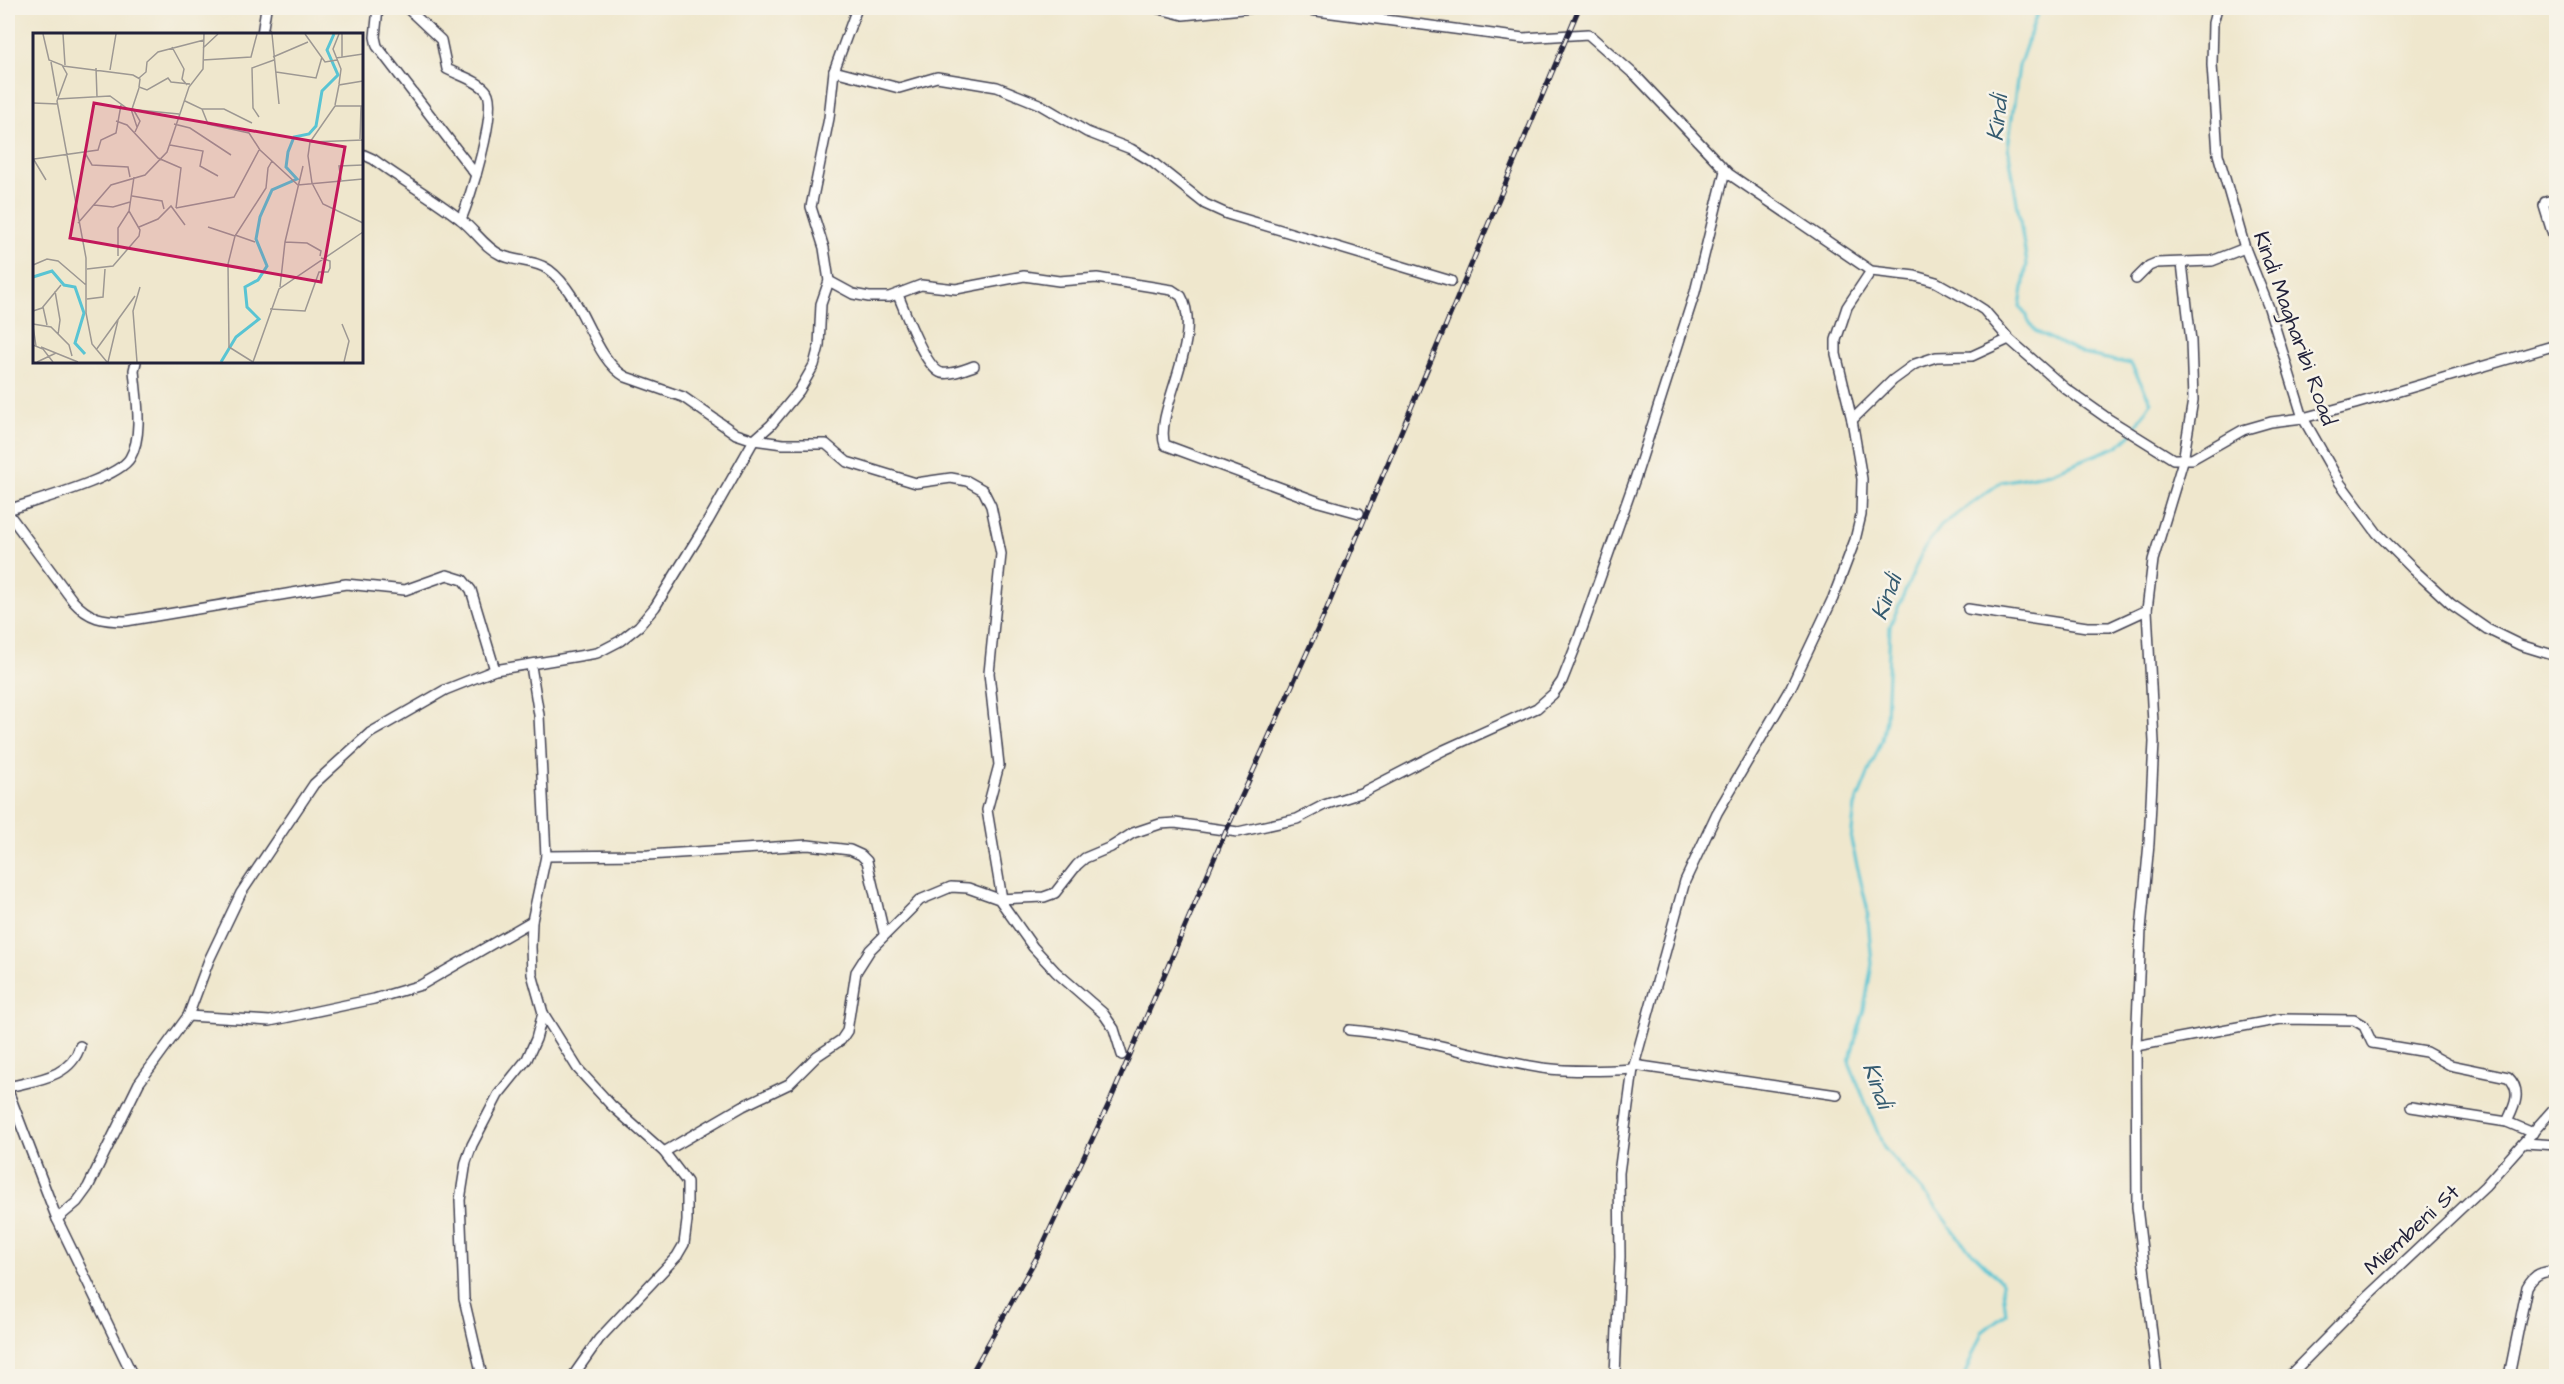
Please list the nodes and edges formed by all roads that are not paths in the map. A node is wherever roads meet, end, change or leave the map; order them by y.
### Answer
1 (266, 8) edge
2 (378, 8) edge
3 (407, 8) edge
4 (857, 8) edge
5 (1156, 8) edge
6 (1252, 8) edge
7 (1294, 8) edge
8 (2228, 8) edge
9 (2216, 9) edge
10 (262, 33) edge
11 (834, 71) junction
12 (363, 154) edge
13 (1725, 171) junction
14 (476, 175) junction
15 (2556, 199) edge
16 (461, 219) junction
17 (2556, 245) edge
18 (2245, 248) junction
19 (2182, 263) junction
20 (1871, 270) junction
21 (2136, 279) dead end
22 (829, 281) junction
23 (1451, 281) dead end
24 (898, 295) junction
25 (2009, 339) junction
26 (2556, 345) edge
27 (136, 363) edge
28 (974, 366) dead end
29 (2303, 418) junction
30 (1852, 420) junction
31 (754, 440) junction
32 (2183, 461) junction
33 (8, 512) edge
34 (1359, 513) dead end
35 (1968, 609) dead end
36 (2147, 610) junction
37 (2556, 656) edge
38 (531, 666) junction
39 (495, 670) junction
40 (546, 855) junction
41 (1001, 899) junction
42 (532, 921) junction
43 (884, 933) junction
44 (543, 1013) junction
45 (188, 1016) junction
46 (1349, 1030) dead end
47 (80, 1046) dead end
48 (2136, 1046) junction
49 (1122, 1055) dead end
50 (1633, 1067) junction
51 (8, 1089) edge
52 (1837, 1095) dead end
53 (2556, 1106) edge
54 (2411, 1107) dead end
55 (2507, 1122) junction
56 (2533, 1133) junction
57 (2524, 1143) junction
58 (2556, 1145) edge
59 (664, 1152) junction
60 (57, 1220) junction
61 (2556, 1271) edge
62 (133, 1377) edge
63 (482, 1377) edge
64 (573, 1377) edge
65 (1615, 1377) edge
66 (2157, 1377) edge
67 (2289, 1377) edge
68 (2509, 1377) edge

1 - 10 street
2 - 14 street
3 - 14 street
4 - 11 street
5 - 6 street
7 - 13 street
8 - 9 street
9 - 18 street, Kindi Magharibi Road
11 - 22 street
11 - 23 street
12 - 16 street
13 - 20 street
13 - 41 street
14 - 16 street
15 - 17 street
16 - 31 street
18 - 19 street
18 - 29 street, Kindi Magharibi Road
19 - 21 street
19 - 32 street
20 - 25 street
20 - 30 street
22 - 24 street
22 - 31 street
24 - 28 street
24 - 34 street
25 - 30 street
25 - 32 street
26 - 29 street
27 - 33 street
29 - 32 street
29 - 37 street, Kindi Magharibi Road
30 - 50 street
31 - 38 street
31 - 41 street
32 - 36 street
33 - 39 street
35 - 36 street
36 - 48 street
38 - 39 street
38 - 40 street
39 - 45 street
40 - 42 street
40 - 43 street
41 - 43 street
41 - 49 street
42 - 44 street
42 - 45 street
43 - 59 street
44 - 59 street
44 - 63 street
45 - 60 street
46 - 50 street
47 - 51 street
48 - 55 street
48 - 66 street
50 - 52 street
50 - 65 street
51 - 60 street
53 - 56 street, Miembeni St
54 - 55 street
55 - 56 street
56 - 57 street, Miembeni St
57 - 58 street
57 - 67 street, Miembeni St
59 - 64 street
60 - 62 street
61 - 68 street

